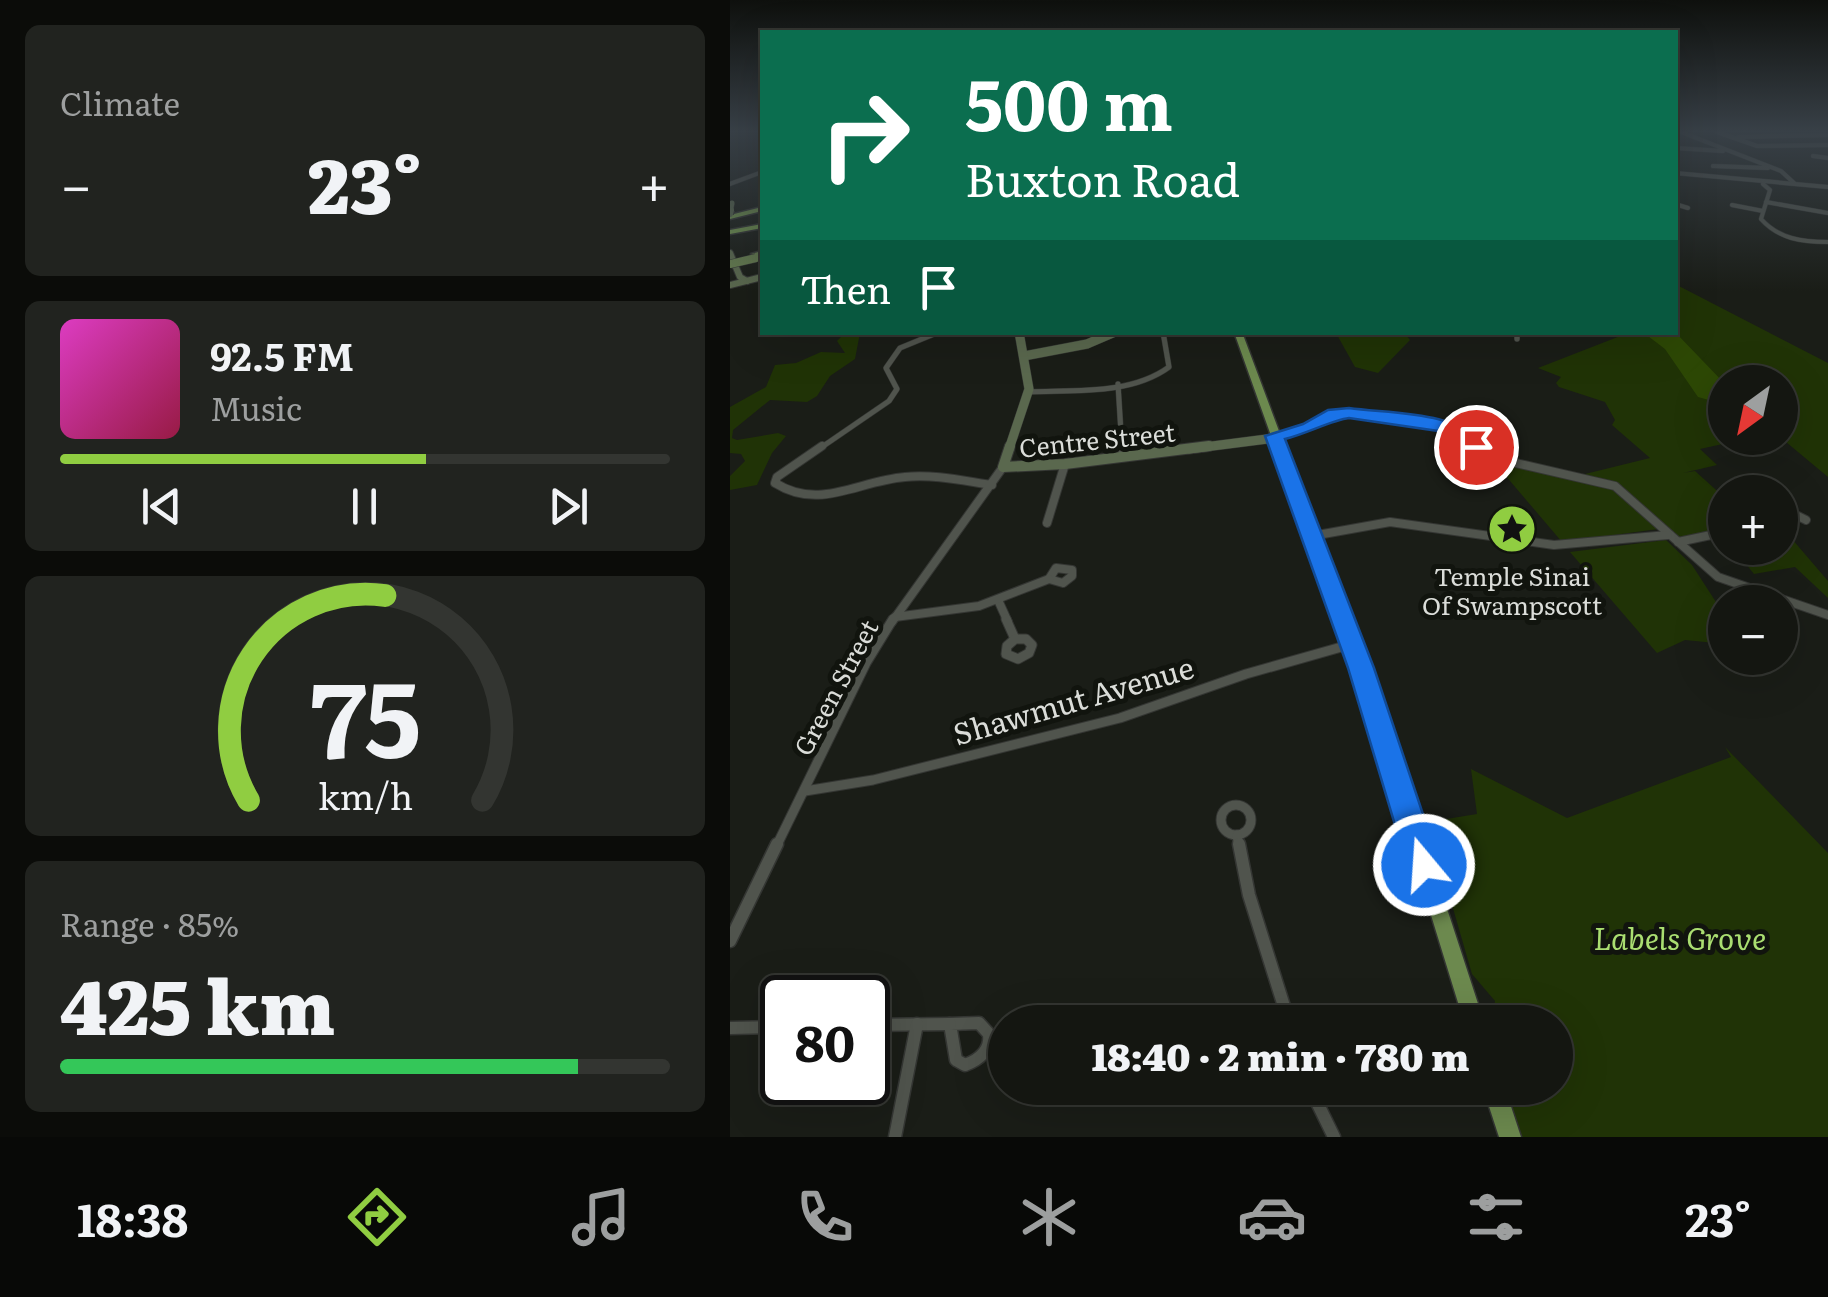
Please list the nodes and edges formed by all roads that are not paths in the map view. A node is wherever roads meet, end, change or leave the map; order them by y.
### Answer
1 (1764, 185) edge
2 (730, 194) edge
3 (1766, 202) junction
4 (1678, 205) edge
5 (1732, 205) dead end
6 (760, 206) edge
7 (1688, 208) dead end
8 (730, 211) edge
9 (1763, 211) junction
10 (1828, 213) edge
11 (758, 227) edge
12 (730, 234) edge
13 (1828, 242) edge
14 (759, 255) edge
15 (730, 259) edge
16 (743, 275) junction
17 (760, 276) edge
18 (730, 284) edge
19 (933, 335) edge
20 (1020, 335) edge
21 (1096, 335) edge
22 (1108, 335) edge
23 (1163, 335) edge
24 (1239, 335) edge
25 (1024, 353) junction
26 (1118, 384) junction
27 (1029, 392) junction
28 (1274, 437) junction
29 (1123, 456) junction
30 (1064, 464) junction
31 (1002, 467) junction
32 (992, 484) junction
33 (1798, 516) edge
34 (1806, 520) dead end
35 (1047, 524) dead end
36 (1312, 536) junction
37 (1668, 536) junction
38 (1708, 536) edge
39 (1678, 542) junction
40 (1049, 579) dead end
41 (998, 600) junction
42 (1828, 615) edge
43 (895, 617) junction
44 (1015, 640) dead end
45 (1352, 644) junction
46 (805, 791) junction
47 (1237, 835) dead end
48 (730, 941) edge
49 (1285, 1005) edge
50 (1469, 1005) edge
51 (950, 1023) dead end
52 (916, 1024) junction
53 (890, 1025) edge
54 (760, 1027) edge
55 (730, 1028) edge
56 (1318, 1105) edge
57 (1500, 1105) edge
58 (895, 1137) edge
59 (1334, 1137) edge
60 (1510, 1137) edge

1 - 3 street
2 - 8 main road
3 - 9 street
3 - 10 street
4 - 7 street
5 - 9 street
6 - 8 highway
9 - 13 street
11 - 12 highway
14 - 15 main road, bridge
15 - 16 main road
16 - 17 main road
16 - 18 main road
19 - 32 street
20 - 25 main road, Centre Street
21 - 25 main road
22 - 25 main road
23 - 26 street
24 - 28 highway
25 - 27 main road, Centre Street
26 - 27 street
26 - 29 street
27 - 31 main road, Centre Street
28 - 29 main road, Centre Street
28 - 36 highway
28 - 37 street
29 - 30 main road, Centre Street
30 - 31 main road, Centre Street
30 - 35 street
31 - 32 street, Green Street
32 - 43 street, Green Street
33 - 34 street
36 - 37 street
36 - 45 highway
37 - 39 street
38 - 39 street
39 - 42 street
40 - 41 street
41 - 43 street
41 - 44 street
43 - 46 street, Green Street
45 - 46 street, Shawmut Avenue
45 - 50 highway
46 - 48 street, Green Street
47 - 49 street
51 - 52 street
52 - 53 street
52 - 58 street
54 - 55 street
56 - 59 street
57 - 60 highway

